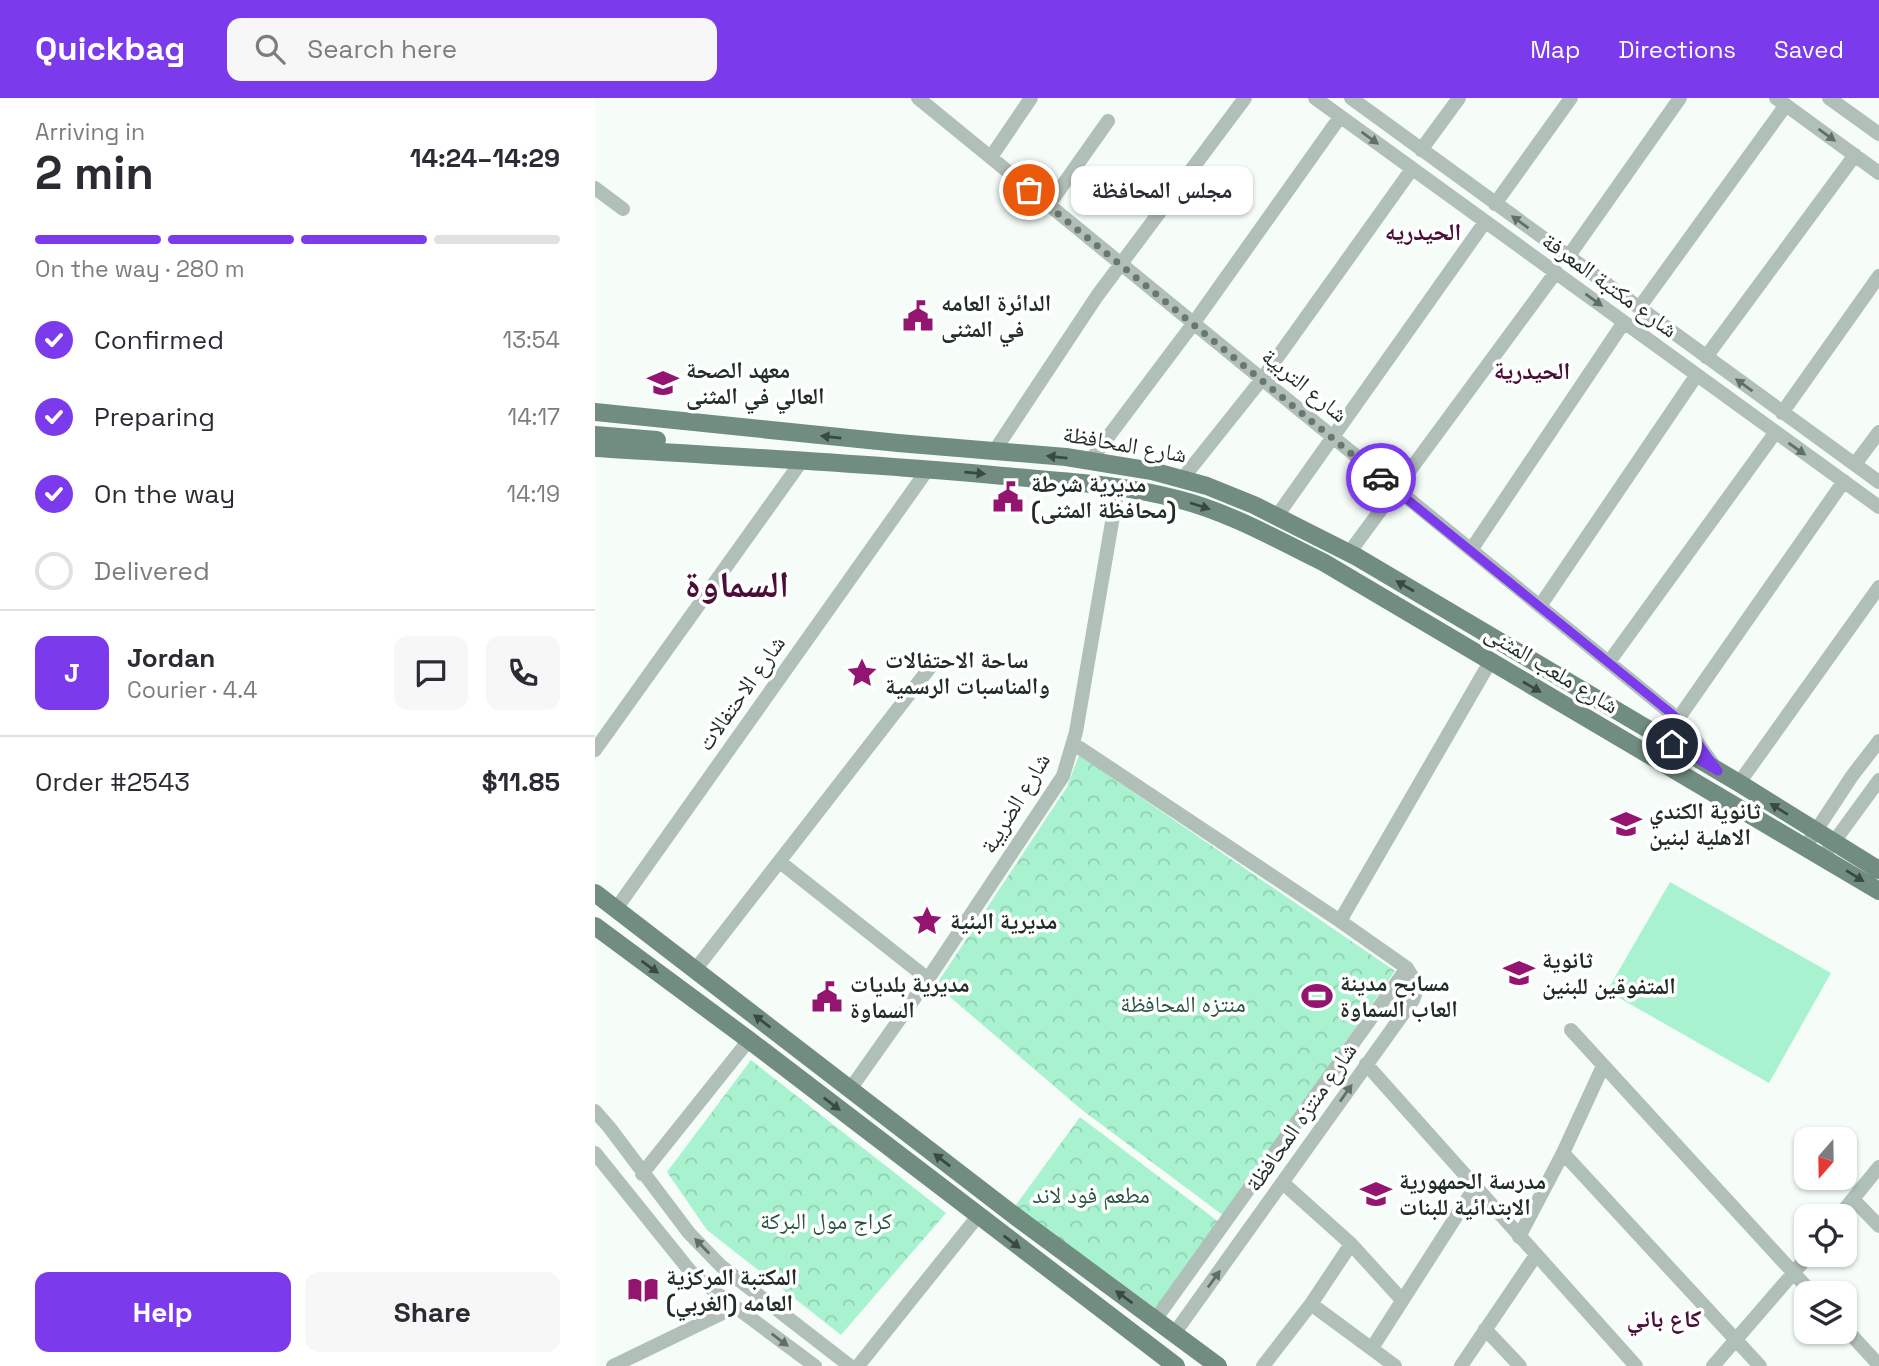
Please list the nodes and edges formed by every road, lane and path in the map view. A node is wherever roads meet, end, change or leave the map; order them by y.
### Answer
1 (918, 98) edge
2 (1031, 98) edge
3 (1245, 98) edge
4 (1315, 98) edge
5 (1459, 98) edge
6 (1571, 98) edge
7 (1680, 98) edge
8 (1829, 98) edge
9 (1353, 99) edge
10 (1781, 102) edge
11 (1341, 117) junction
12 (1108, 121) dead end
13 (1879, 134) edge
14 (1420, 150) junction
15 (1855, 155) junction
16 (991, 157) junction
17 (1412, 169) junction
18 (1879, 173) edge
19 (595, 188) edge
20 (1496, 204) junction
21 (1048, 206) junction
22 (623, 209) dead end
23 (1485, 222) junction
24 (1568, 257) junction
25 (1122, 265) junction
26 (1556, 272) junction
27 (1879, 276) edge
28 (1639, 308) junction
29 (1624, 322) junction
30 (1193, 324) junction
31 (1706, 357) junction
32 (1696, 376) junction
33 (1262, 379) junction
34 (595, 412) edge
35 (1783, 413) junction
36 (595, 423) edge
37 (786, 432) junction
38 (1879, 432) edge
39 (1775, 433) junction
40 (595, 435) edge
41 (1332, 437) junction
42 (718, 439) junction
43 (595, 448) edge
44 (995, 450) junction
45 (793, 461) junction
46 (1090, 461) junction
47 (1855, 464) junction
48 (928, 469) junction
49 (1182, 478) junction
50 (1844, 481) junction
51 (1879, 482) edge
52 (1118, 487) junction
53 (1396, 491) junction
54 (1879, 507) edge
55 (1277, 516) junction
56 (1471, 550) junction
57 (1349, 553) junction
58 (1879, 586) edge
59 (1540, 606) junction
60 (1464, 620) junction
61 (1453, 638) junction
62 (935, 661) dead end
63 (1490, 662) junction
64 (1609, 662) junction
65 (1678, 719) junction
66 (1879, 741) edge
67 (1074, 744) junction
68 (595, 747) edge
69 (1718, 771) junction
70 (1879, 780) edge
71 (1739, 783) junction
72 (1811, 839) junction
73 (1828, 850) junction
74 (780, 862) junction
75 (1879, 870) edge
76 (1879, 891) edge
77 (595, 892) edge
78 (616, 909) junction
79 (1340, 921) junction
80 (595, 926) edge
81 (1407, 968) junction
82 (695, 970) junction
83 (928, 979) junction
84 (1570, 1030) dead end
85 (750, 1040) junction
86 (1366, 1064) junction
87 (1603, 1066) junction
88 (851, 1088) junction
89 (595, 1111) edge
90 (595, 1153) edge
91 (1563, 1153) junction
92 (1879, 1167) edge
93 (642, 1174) junction
94 (1283, 1183) junction
95 (1475, 1187) junction
96 (1853, 1199) junction
97 (1849, 1204) edge
98 (978, 1216) junction
99 (1879, 1226) edge
100 (1519, 1237) junction
101 (1351, 1244) junction
102 (1536, 1255) junction
103 (1800, 1267) edge
104 (1794, 1274) junction
105 (1801, 1281) edge
106 (1402, 1300) junction
107 (1311, 1304) junction
108 (735, 1307) junction
109 (1156, 1320) junction
110 (1485, 1329) junction
111 (1174, 1334) junction
112 (1736, 1340) junction
113 (1857, 1341) edge
114 (1372, 1348) junction
115 (1879, 1365) edge
116 (613, 1366) edge
117 (815, 1366) edge
118 (850, 1366) edge
119 (858, 1366) edge
120 (1176, 1366) edge
121 (1218, 1366) edge
122 (1263, 1366) edge
123 (1395, 1366) edge
124 (1461, 1366) edge
125 (1520, 1366) edge
126 (1636, 1366) edge
127 (1713, 1366) edge
128 (1760, 1366) edge

1 - 16 street, شارع التربية
2 - 16 street
3 - 25 street
4 - 11 street, شارع مكتبة المعرفة
5 - 14 street
6 - 20 street
7 - 24 street
8 - 13 street
9 - 14 street, شارع مكتبة المعرفة
10 -> 15 street
10 - 28 street
11 -> 17 street, شارع مكتبة المعرفة
11 - 30 street
12 - 21 street
14 - 20 street, شارع مكتبة المعرفة
15 - 18 street
15 - 31 street
16 - 21 street, شارع التربية
17 - 23 street, شارع مكتبة المعرفة
17 - 33 street
19 - 22 street
24 -> 20 street, شارع مكتبة المعرفة
21 - 25 street, شارع التربية
23 - 26 street, شارع مكتبة المعرفة
23 - 41 street
24 - 28 street, شارع مكتبة المعرفة
25 - 30 street, شارع التربية
25 - 44 street
26 -> 29 street, شارع مكتبة المعرفة
26 - 53 street
27 - 35 street
28 - 31 street, شارع مكتبة المعرفة
29 - 32 street, شارع مكتبة المعرفة
29 - 56 street
30 - 33 street, شارع التربية
30 - 46 street
35 -> 31 street, شارع مكتبة المعرفة
32 - 39 street, شارع مكتبة المعرفة
32 - 59 street
33 - 41 street, شارع التربية
33 - 49 street
34 - 37 main road
35 - 47 street, شارع مكتبة المعرفة
36 - 42 main road
37 - 42 main road
44 -> 37 main road, شارع المحافظة
38 - 47 street
39 -> 50 street, شارع مكتبة المعرفة
39 - 64 street
40 - 42 main road
41 - 53 street, شارع التربية
41 - 55 street
42 - 45 main road
43 - 45 main road
46 -> 44 main road, شارع المحافظة
45 - 48 main road, شارع المحافظة
45 - 68 street
46 - 49 main road, شارع المحافظة
47 - 51 street, شارع مكتبة المعرفة
48 -> 52 main road, شارع المحافظة
48 - 78 street, شارع الاحتفالات
49 - 55 main road, شارع المحافظة
50 - 54 street, شارع مكتبة المعرفة
50 - 65 street
52 -> 61 main road, شارع المحافظة
52 - 67 street, شارع الضريبة
53 - 56 street, شارع التربية
53 - 57 street
55 - 57 main road, شارع المحافظة
56 - 59 street, شارع التربية
60 -> 57 main road, شارع المحافظة
58 - 71 street
59 - 64 street, شارع التربية
60 - 61 main road
60 - 69 main road, شارع ملعب المثنى
61 - 63 main road, شارع ملعب المثنى
62 - 74 street
63 -> 72 main road, شارع ملعب المثنى
63 - 79 street
64 - 65 street, شارع التربية
65 - 69 street, شارع التربية
66 - 72 street
67 - 79 street
67 - 83 street, شارع الضريبة
69 - 71 main road, شارع ملعب المثنى
70 - 73 street
72 -> 71 main road, شارع ملعب المثنى
72 - 73 main road, شارع ملعب المثنى
73 - 75 main road, شارع ملعب المثنى
73 -> 76 main road, شارع ملعب المثنى
74 - 82 street
74 - 83 street
77 - 78 main road
78 - 82 main road
79 - 81 street
80 -> 85 main road
81 - 86 street, شارع منتزه المحافظة
81 - 109 street, شارع منتزه المحافظة
88 -> 82 main road
83 - 88 street, شارع الضريبة
84 - 87 street
85 - 93 street
85 -> 98 main road
94 -> 86 street, شارع منتزه المحافظة
86 - 95 street
87 - 91 street
87 - 104 street
109 -> 88 main road
89 - 93 street
90 - 108 street
91 - 100 street
91 - 112 street
92 - 96 street
118 -> 93 street
94 - 101 street
111 -> 94 street, شارع منتزه المحافظة
95 - 100 street
95 - 106 street
96 - 97 street
96 - 99 street
98 - 119 street
98 -> 120 main road
100 - 102 street
101 - 106 street
101 - 107 street
102 - 110 street
102 - 126 street
103 - 104 street
104 - 105 street
104 - 112 street
106 - 114 street
107 - 114 street
107 - 122 street
108 - 116 street
108 -> 117 street
109 - 111 main road
110 - 124 street
110 - 125 street
111 - 121 main road
112 - 127 street
112 - 128 street
113 - 115 street
114 - 123 street

